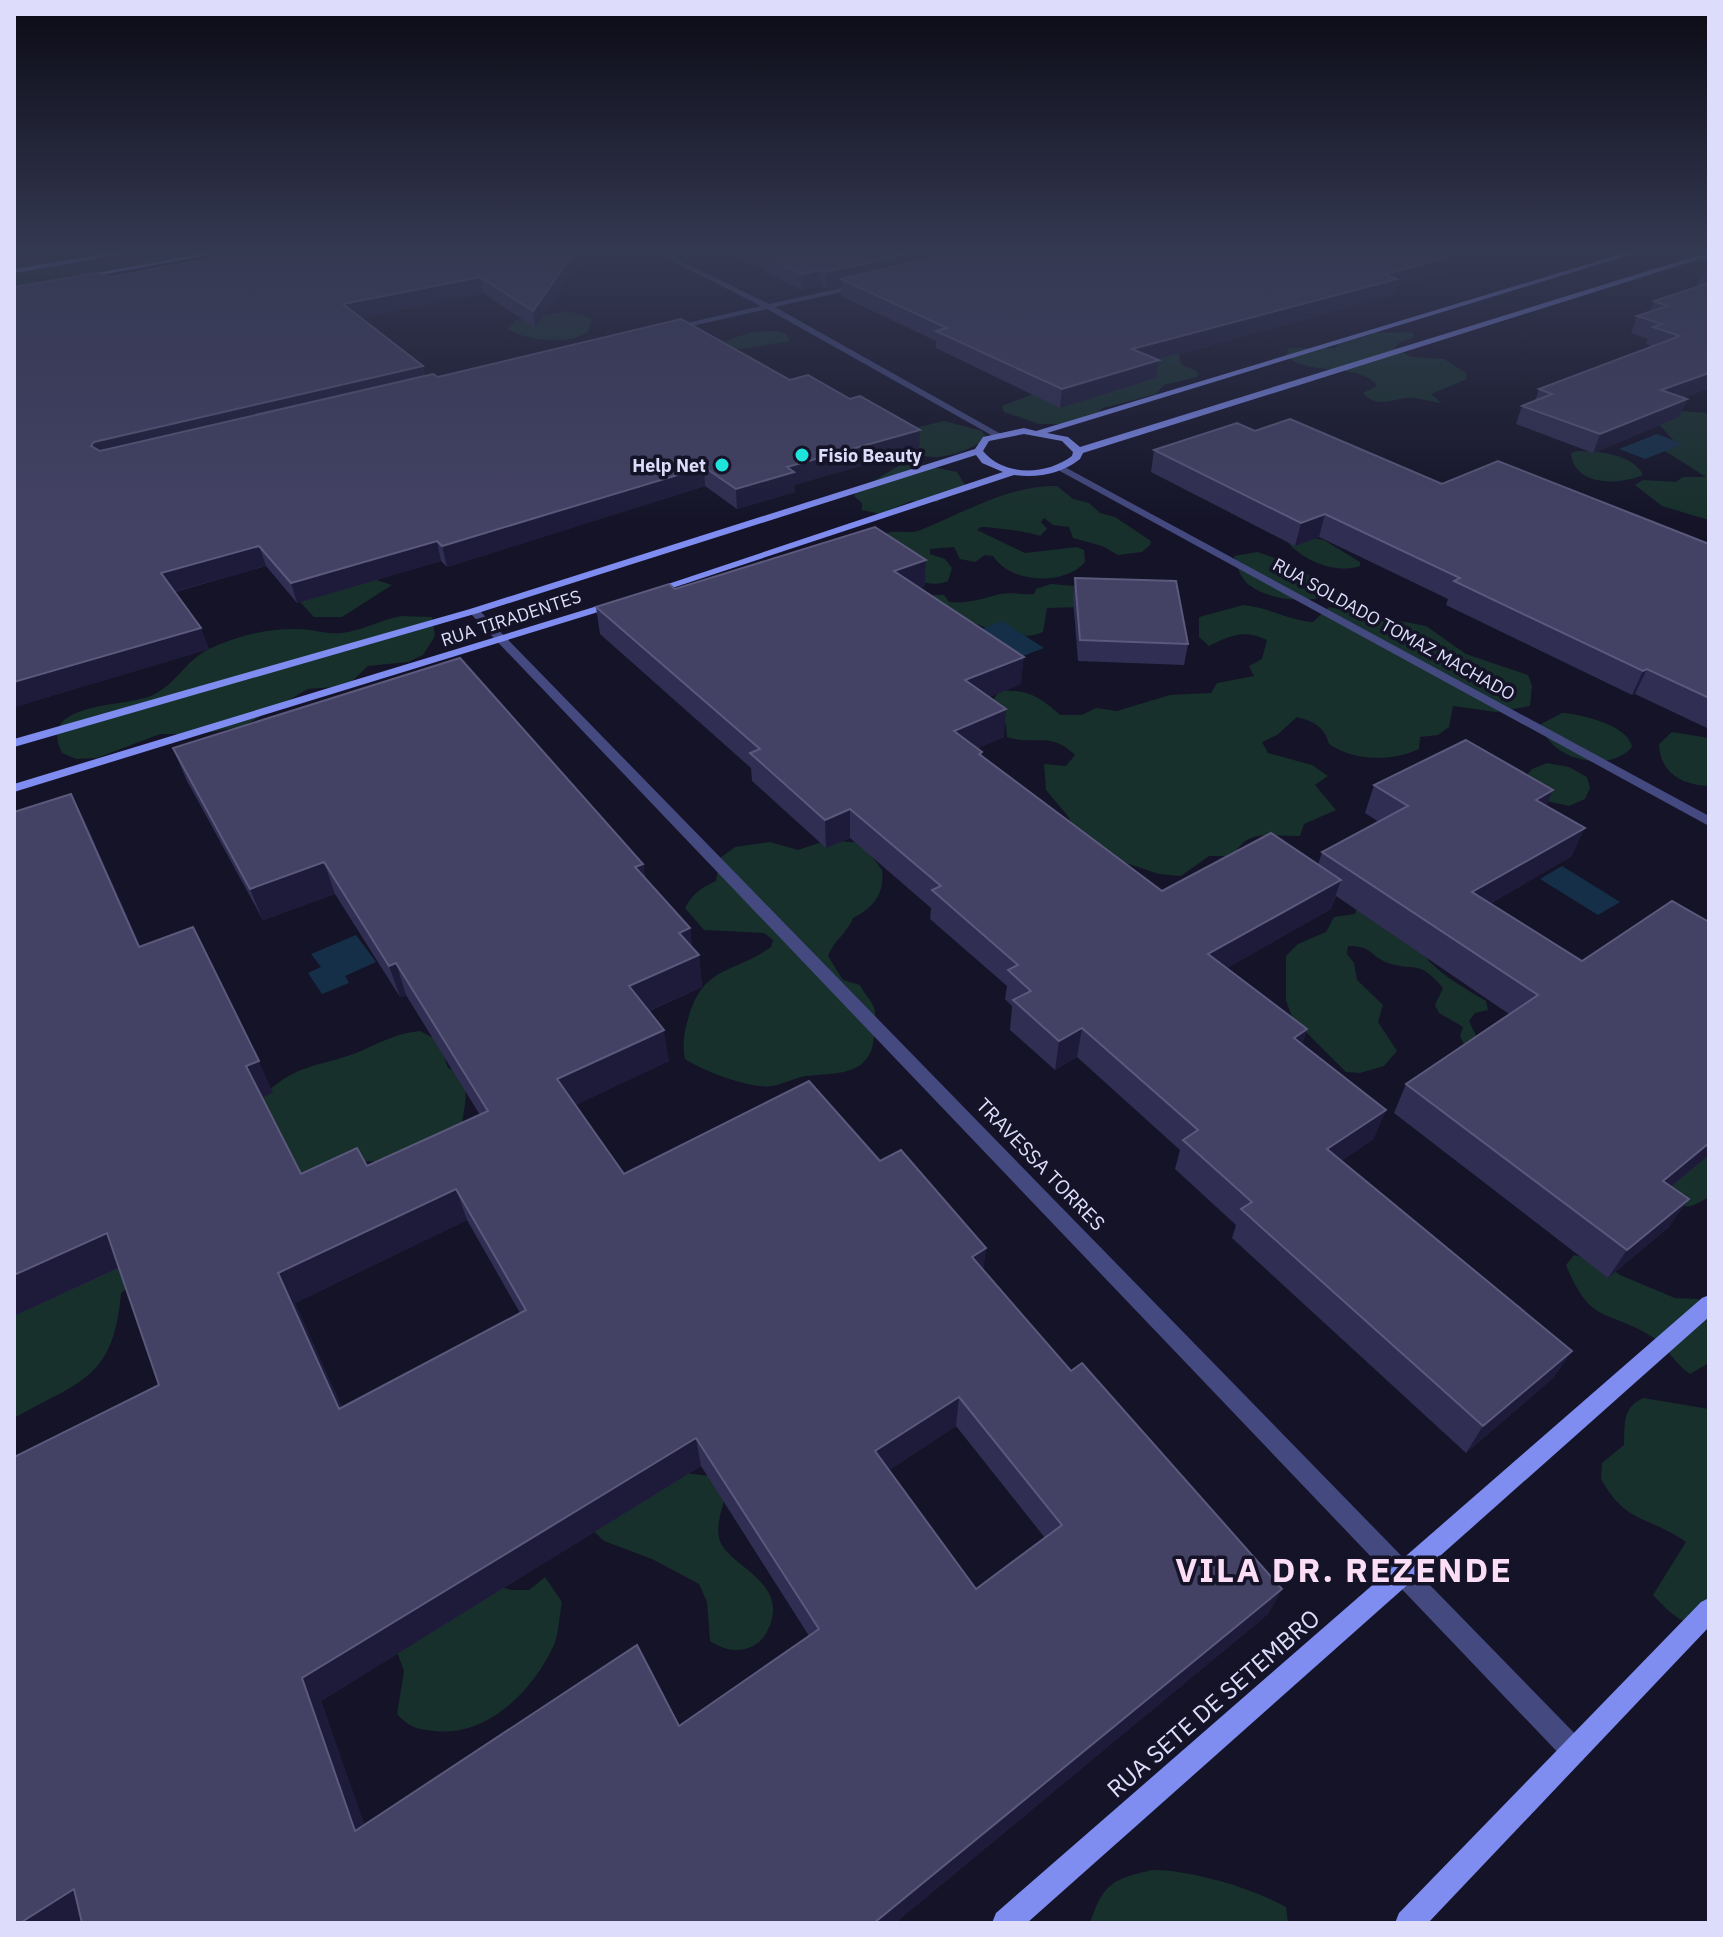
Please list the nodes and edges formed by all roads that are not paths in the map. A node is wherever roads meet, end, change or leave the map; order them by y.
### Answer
1 (832, 342) edge
2 (1336, 342) edge
3 (1430, 342) edge
4 (1040, 432) junction
5 (996, 434) junction
6 (978, 451) junction
7 (1078, 451) junction
8 (1061, 468) junction
9 (1016, 471) junction
10 (640, 595) edge
11 (625, 600) edge
12 (474, 611) junction
13 (504, 640) junction
14 (14, 743) edge
15 (14, 788) edge
16 (1709, 822) edge
17 (1709, 1304) edge
18 (1404, 1572) junction
19 (1709, 1610) edge
20 (1574, 1751) junction
21 (1006, 1923) edge
22 (1409, 1923) edge

1 - 5 street
2 - 4 main road
3 - 7 main road
4 - 5 main road
4 - 7 main road
5 - 6 main road
6 - 9 main road
6 - 12 main road, RUA TIRADENTES
7 - 8 main road
8 - 9 main road
8 - 16 street, RUA SOLDADO TOMAZ MACHADO
9 - 10 main road
11 - 13 main road, RUA TIRADENTES
12 - 13 street, TRAVESSA TORRES
12 - 14 main road, RUA TIRADENTES
13 - 15 main road, RUA TIRADENTES
13 - 18 street, TRAVESSA TORRES
17 - 18 main road, RUA SETE DE SETEMBRO
18 - 20 street, TRAVESSA TORRES
18 - 21 main road, RUA SETE DE SETEMBRO
19 - 20 main road
20 - 22 main road

